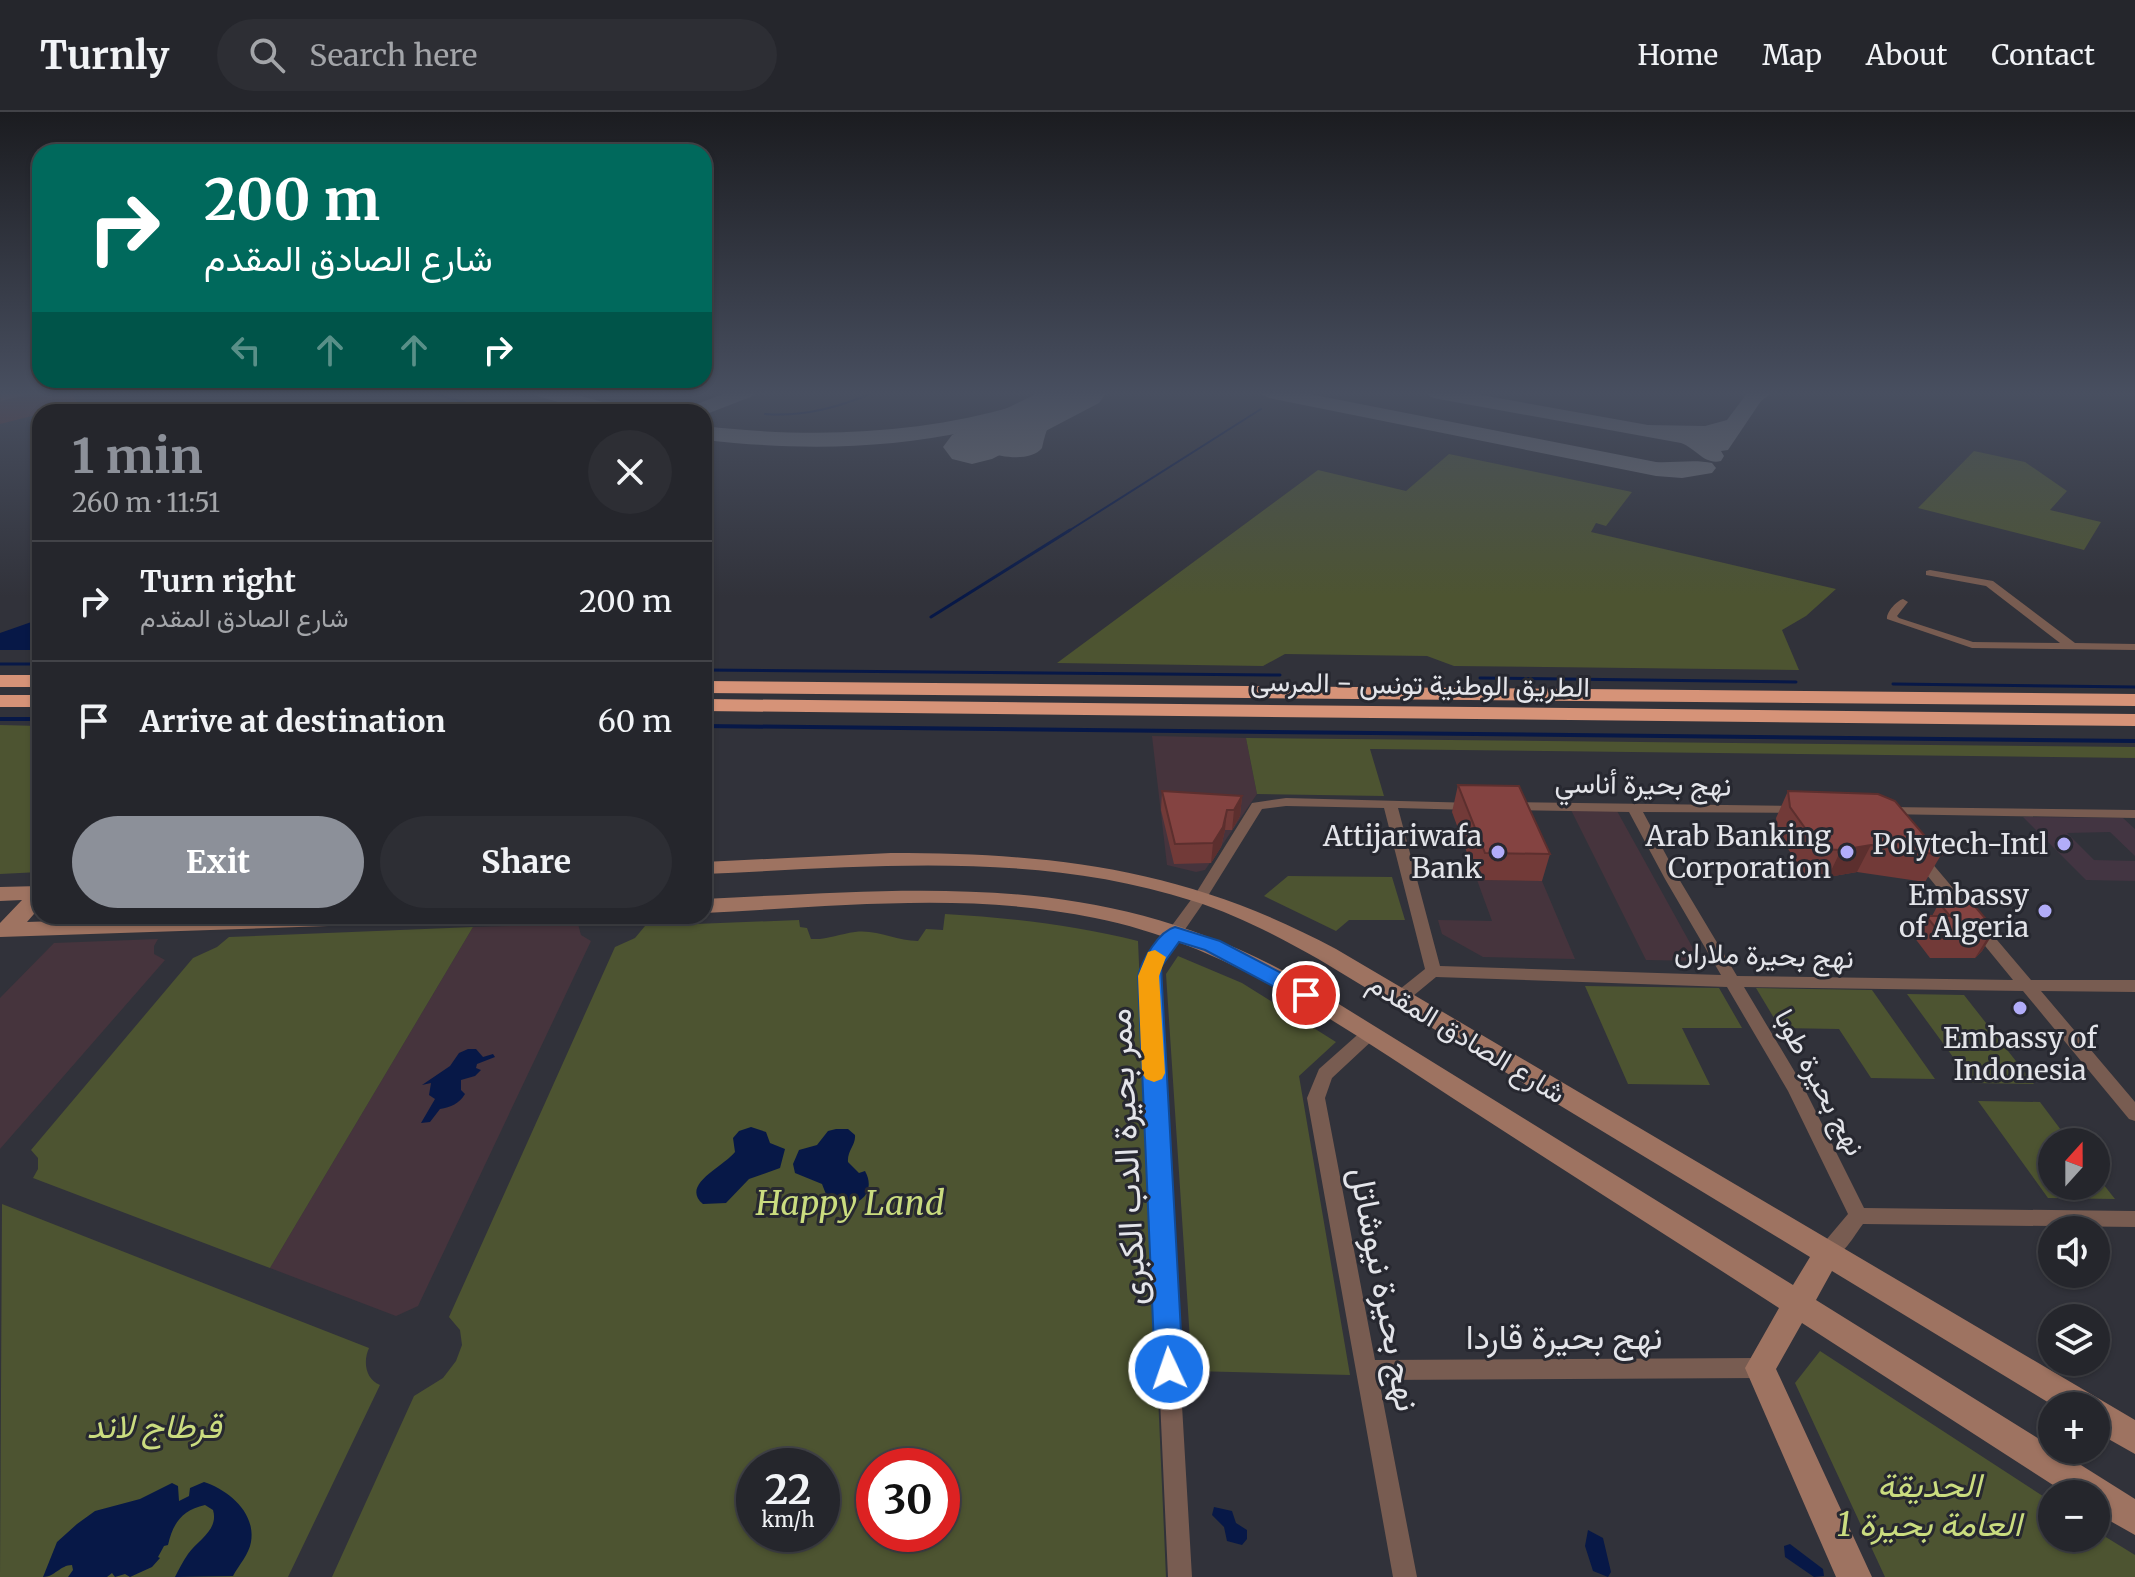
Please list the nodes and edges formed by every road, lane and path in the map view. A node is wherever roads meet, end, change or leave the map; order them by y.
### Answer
1 (1930, 573) dead end
2 (1903, 602) dead end
3 (2073, 647) junction
4 (2135, 647) edge
5 (0, 681) edge
6 (32, 681) edge
7 (712, 687) edge
8 (2135, 700) edge
9 (0, 701) edge
10 (32, 701) edge
11 (1373, 702) junction
12 (712, 705) edge
13 (2135, 720) edge
14 (1390, 805) junction
15 (1634, 808) junction
16 (1821, 810) edge
17 (2135, 814) edge
18 (712, 868) edge
19 (32, 893) edge
20 (0, 894) edge
21 (1201, 896) junction
22 (32, 901) edge
23 (712, 906) edge
24 (181, 924) edge
25 (4, 930) edge
26 (1175, 934) junction
27 (1433, 971) junction
28 (1733, 981) junction
29 (2028, 985) junction
30 (2135, 986) edge
31 (1401, 997) junction
32 (1370, 1033) junction
33 (2135, 1114) edge
34 (1858, 1216) junction
35 (2135, 1219) edge
36 (1828, 1252) junction
37 (1799, 1306) junction
38 (1760, 1368) junction
39 (1369, 1370) junction
40 (2060, 1392) edge
41 (2110, 1423) edge
42 (2135, 1438) edge
43 (2135, 1518) edge
44 (1180, 1577) edge
45 (1405, 1577) edge
46 (1854, 1577) edge

1 - 3 street
2 - 3 street
3 - 4 street
5 - 6 highway
7 - 11 highway, الطريق الوطنية تونس - المرسى
8 - 11 highway, الطريق الوطنية تونس - المرسى
9 - 10 highway
11 - 12 highway, الطريق الوطنية تونس - المرسى
11 - 13 highway, الطريق الوطنية تونس - المرسى
14 - 15 street, نهج بحيرة أناسي
14 - 21 street, نهج بحيرة أناسي
14 - 27 street
15 - 16 street, نهج بحيرة أناسي
15 - 28 street, نهج بحيرة طوبا
17 - 29 street
18 - 21 main road, شارع الصادق المقدم
19 - 20 main road
21 - 26 street, ممر بحيرة الدب الكبرى
21 - 31 main road, شارع الصادق المقدم
22 - 25 main road
23 - 26 main road, شارع الصادق المقدم
24 - 25 main road
26 - 32 main road, شارع الصادق المقدم
26 - 44 street, ممر بحيرة الدب الكبرى
27 - 28 street, نهج بحيرة ملاران
27 - 31 street
28 - 29 street, نهج بحيرة ملاران
28 - 34 street, نهج بحيرة طوبا
29 - 30 street, نهج بحيرة ملاران
29 - 33 street
31 - 36 main road, شارع الصادق المقدم
32 - 37 main road, شارع الصادق المقدم
32 - 39 street, نهج بحيرة نيوشاتل
34 - 35 street
34 - 36 street
36 - 37 main road
36 - 40 main road, شارع الصادق المقدم
37 - 38 main road
37 - 43 main road, شارع الصادق المقدم
38 - 39 street, نهج بحيرة قاردا
38 - 46 main road
39 - 45 street, نهج بحيرة نيوشاتل
41 - 42 main road

